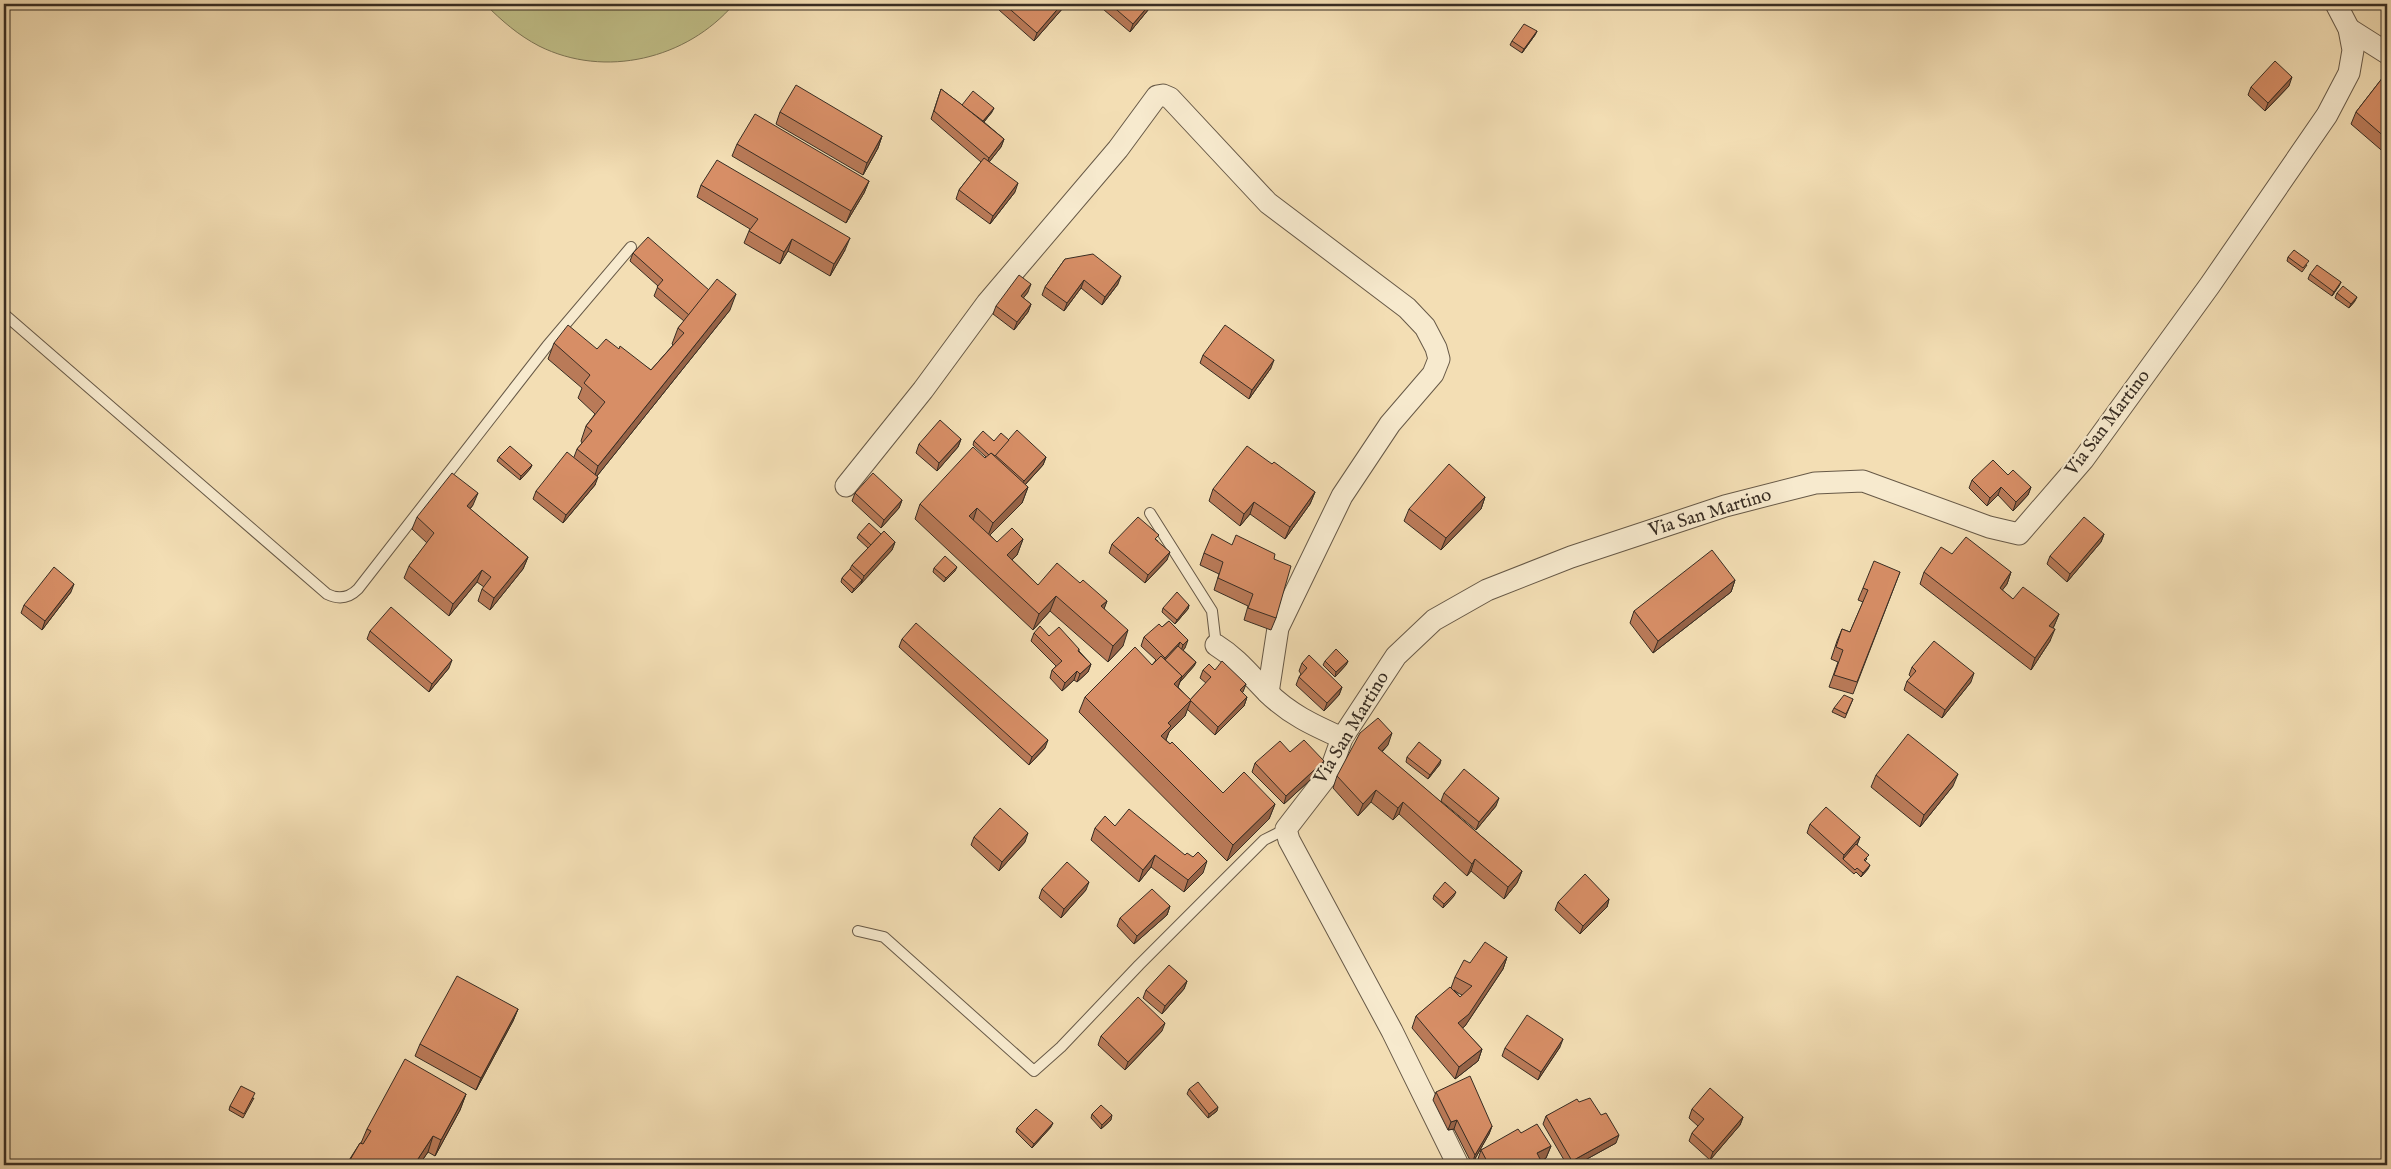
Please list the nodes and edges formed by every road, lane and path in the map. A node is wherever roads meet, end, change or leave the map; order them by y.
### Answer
1 (2336, 4) edge
2 (2350, 29) junction
3 (2387, 53) edge
4 (631, 247) dead end
5 (4, 314) edge
6 (846, 486) dead end
7 (1150, 513) dead end
8 (1216, 645) joint
9 (1268, 693) junction
10 (1342, 738) junction
11 (1286, 829) junction
12 (858, 930) dead end
13 (1458, 1165) edge

1 - 2 street
2 - 3 street
2 - 10 street, Via San Martino
4 - 5 lane
6 - 9 street
7 - 8 lane
8 - 9 street
9 - 10 street
10 - 11 street, Via San Martino
11 - 12 lane
11 - 13 street

